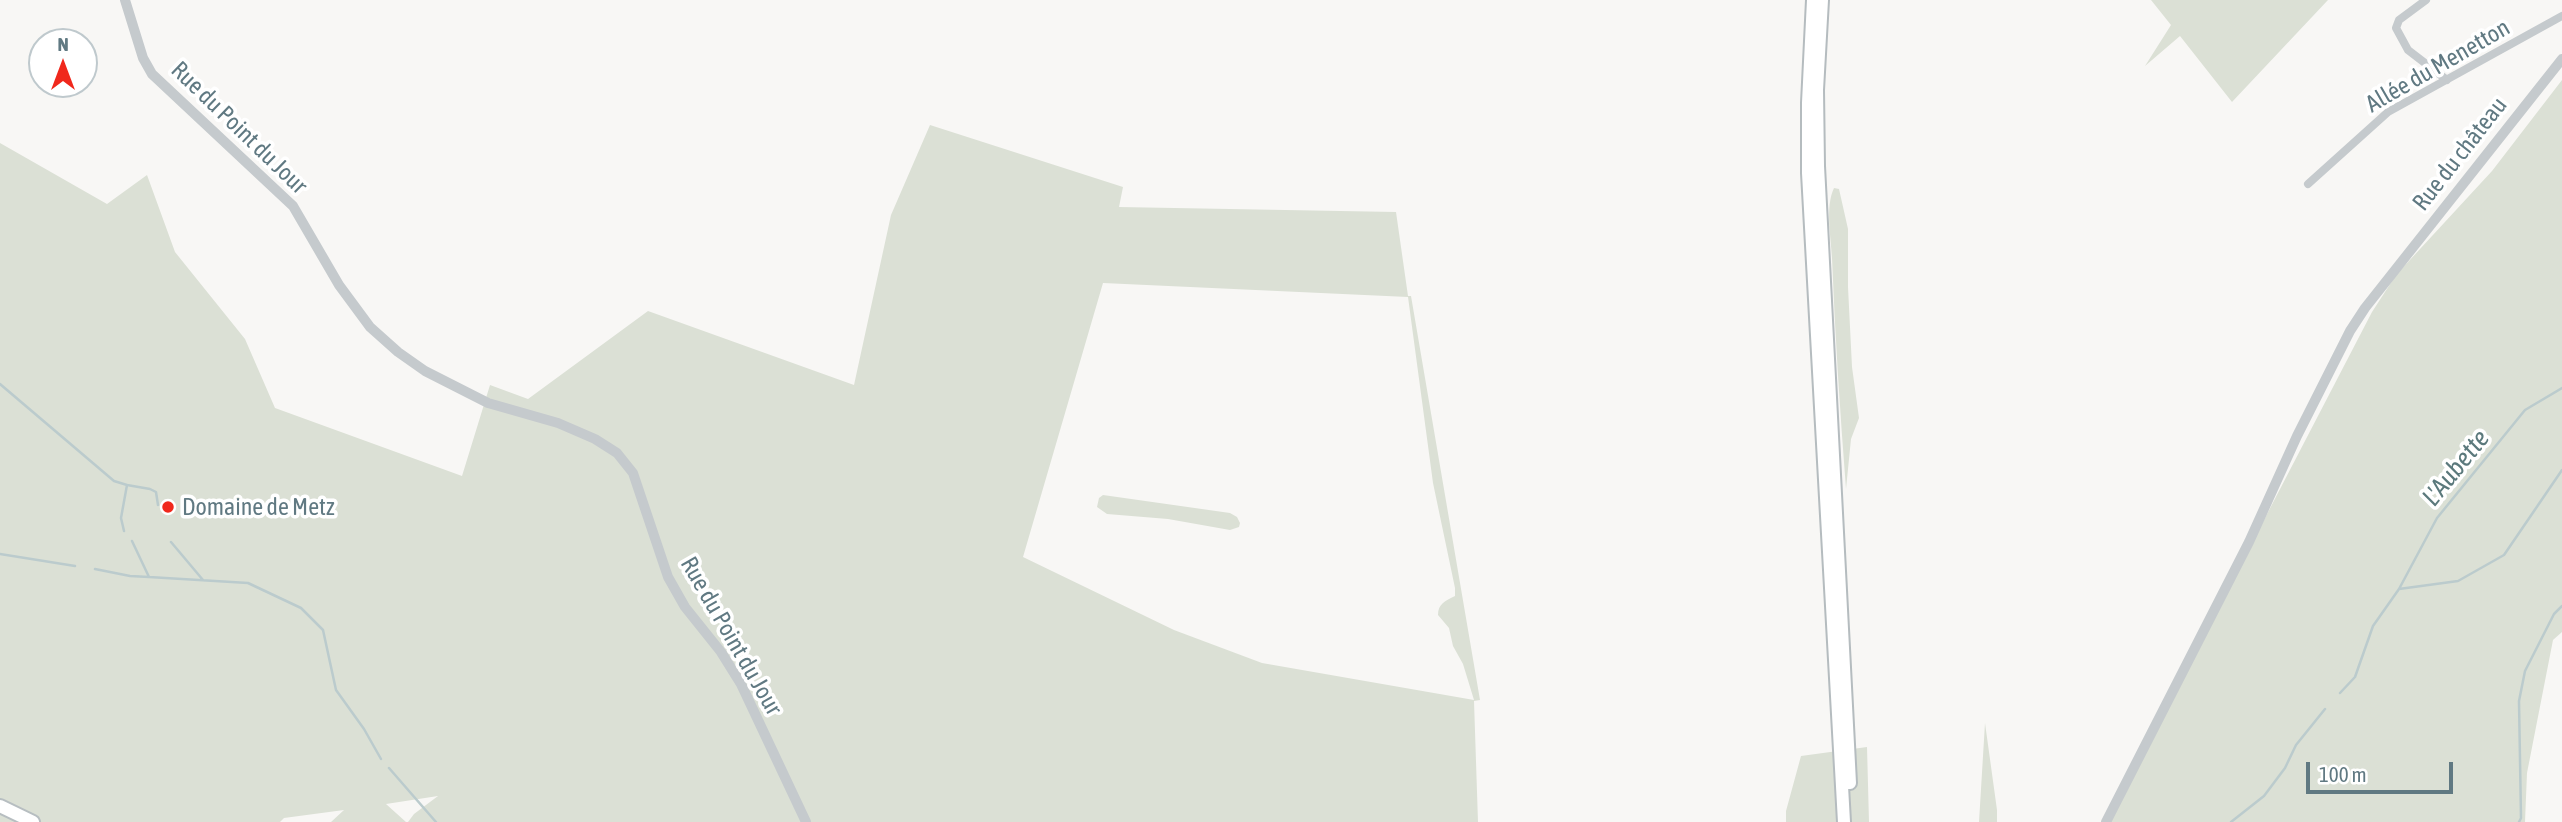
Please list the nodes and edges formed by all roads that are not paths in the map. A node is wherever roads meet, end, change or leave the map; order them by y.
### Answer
1 (125, 0) edge
2 (1813, 0) edge
3 (1822, 0) edge
4 (2426, 0) edge
5 (2562, 16) edge
6 (2562, 59) edge
7 (2447, 80) junction
8 (2308, 184) dead end
9 (0, 806) edge
10 (33, 822) edge
11 (806, 822) edge
12 (1844, 822) edge
13 (1852, 822) edge
14 (2106, 822) edge

1 - 11 street, Rue du Point du Jour
2 - 12 main road
3 - 13 main road
4 - 7 street
5 - 7 street, Allée du Menetton
6 - 14 street, Rue du château
7 - 8 street, Allée du Menetton
9 - 10 main road

